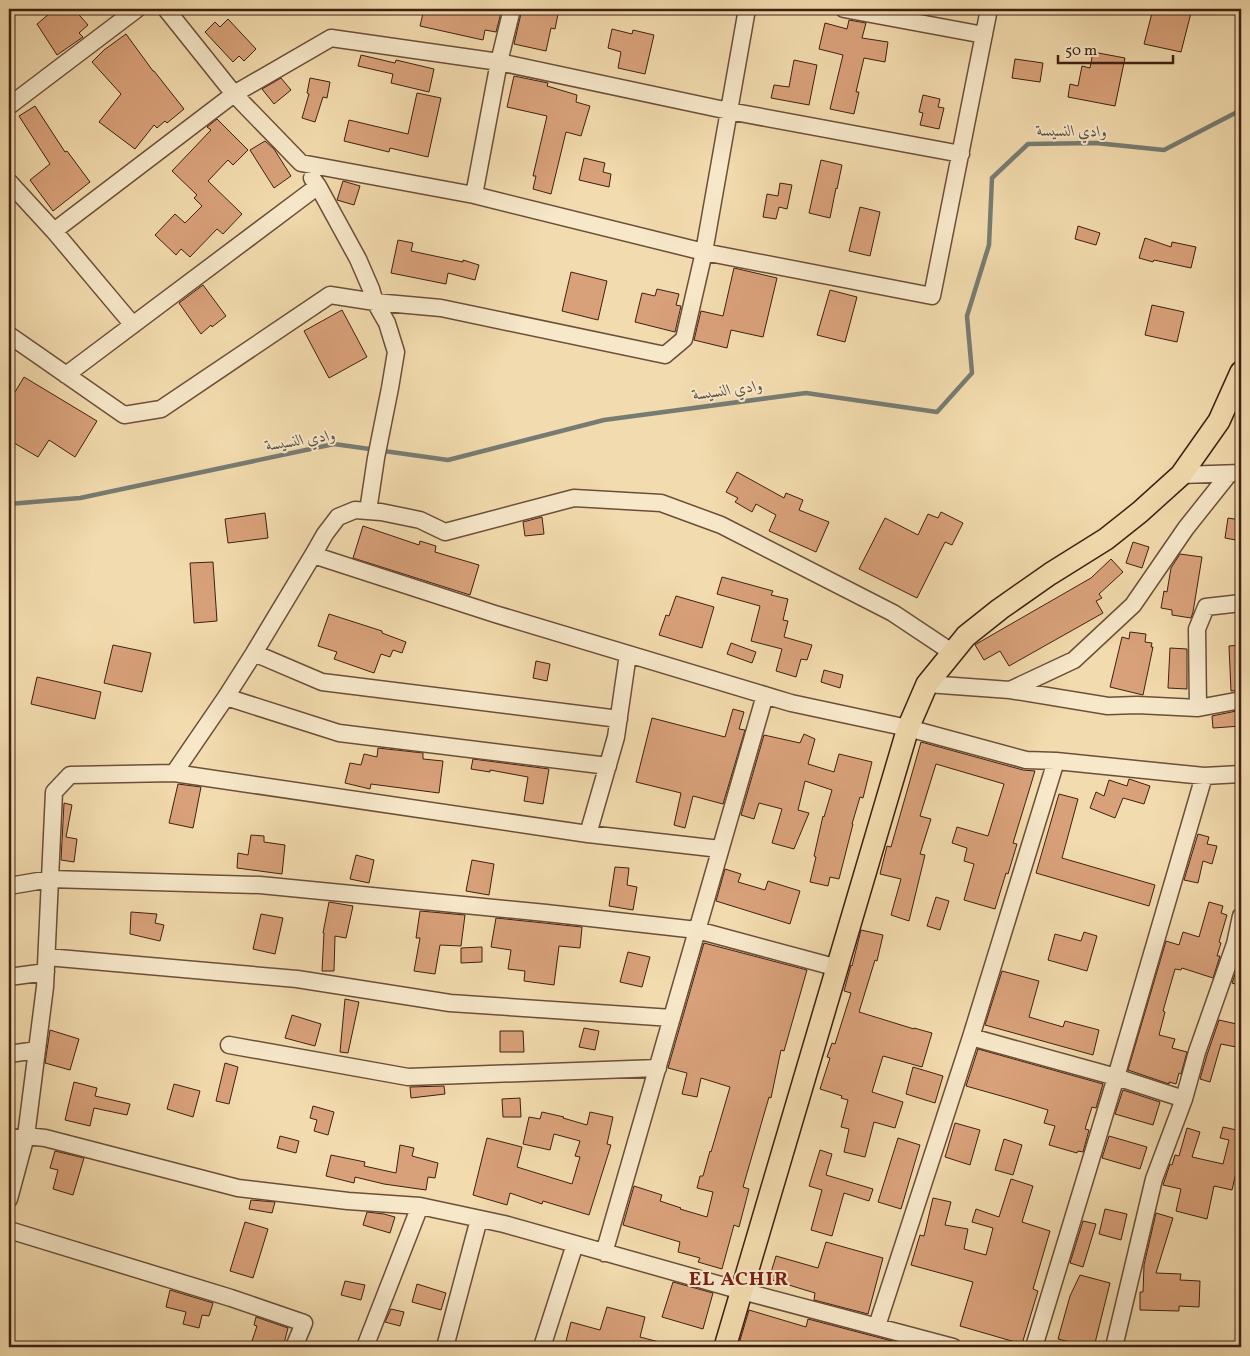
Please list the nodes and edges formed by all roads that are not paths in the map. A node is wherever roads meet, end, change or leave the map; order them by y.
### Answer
1 (136, 9) edge
2 (166, 9) edge
3 (512, 9) edge
4 (747, 9) edge
5 (844, 9) edge
6 (990, 9) edge
7 (984, 35) junction
8 (499, 62) junction
9 (234, 94) junction
10 (9, 106) edge
11 (729, 112) junction
12 (960, 154) junction
13 (301, 163) junction
14 (9, 182) edge
15 (318, 186) junction
16 (474, 195) junction
17 (54, 231) junction
18 (704, 252) junction
19 (375, 302) junction
20 (133, 325) junction
21 (9, 335) edge
22 (66, 375) junction
23 (1240, 379) edge
24 (1235, 474) edge
25 (1181, 475) junction
26 (368, 511) junction
27 (313, 555) junction
28 (1241, 603) edge
29 (254, 653) junction
30 (952, 653) junction
31 (628, 654) junction
32 (927, 684) junction
33 (1010, 690) junction
34 (765, 695) junction
35 (226, 697) junction
36 (1241, 700) edge
37 (1198, 708) junction
38 (619, 719) junction
39 (908, 728) junction
40 (1056, 761) junction
41 (608, 766) junction
42 (174, 773) junction
43 (1241, 774) edge
44 (1204, 776) junction
45 (588, 834) junction
46 (720, 849) junction
47 (50, 879) junction
48 (9, 886) edge
49 (1241, 916) edge
50 (697, 930) junction
51 (46, 965) junction
52 (838, 968) junction
53 (9, 977) edge
54 (672, 1018) junction
55 (971, 1037) junction
56 (229, 1045) dead end
57 (37, 1050) junction
58 (9, 1054) edge
59 (658, 1068) junction
60 (1116, 1077) junction
61 (1184, 1099) junction
62 (26, 1136) junction
63 (9, 1139) edge
64 (9, 1199) edge
65 (420, 1206) junction
66 (479, 1219) junction
67 (9, 1230) edge
68 (575, 1244) junction
69 (604, 1253) junction
70 (742, 1291) junction
71 (877, 1326) junction
72 (294, 1347) edge
73 (365, 1347) edge
74 (445, 1347) edge
75 (542, 1347) edge
76 (725, 1347) edge
77 (953, 1347) edge
78 (1034, 1347) edge
79 (1114, 1347) edge

1 - 10 street
2 - 9 street
3 - 8 street
4 - 11 street
5 - 7 street
6 - 7 street
7 - 12 street
8 - 9 street
8 - 11 street
8 - 16 street
9 - 13 street
9 - 17 street
11 - 12 street
11 - 18 street
12 - 18 street
13 - 15 street
13 - 16 street
14 - 17 street
15 - 19 street
15 - 20 street
16 - 18 street
17 - 20 street
18 - 19 street
19 - 22 street
19 - 26 street
20 - 22 street
21 - 22 street
23 - 25 main road
24 - 25 street
24 - 33 street
25 - 30 main road
26 - 27 street
26 - 30 street
27 - 29 street
27 - 31 street
28 - 37 street
29 - 35 street
29 - 38 street
30 - 32 main road
31 - 34 street
31 - 38 street
32 - 33 street
32 - 39 main road
33 - 37 street
34 - 39 street
34 - 46 street
35 - 41 street
35 - 42 street
36 - 37 street
38 - 41 street
39 - 40 street
39 - 52 main road
40 - 44 street
40 - 55 street
41 - 45 street
42 - 45 street
42 - 47 street
43 - 44 street
44 - 60 street
45 - 46 street
46 - 50 street
47 - 48 street
47 - 50 street
47 - 51 street
49 - 61 street
50 - 52 street
50 - 54 street
51 - 53 street
51 - 54 street
51 - 57 street
52 - 70 main road
54 - 59 street
55 - 60 street
55 - 71 street
56 - 59 street
57 - 58 street
57 - 62 street
59 - 69 street
60 - 61 street
60 - 78 street
61 - 79 street
62 - 63 street
62 - 64 street
62 - 65 street
65 - 66 street
65 - 73 street
66 - 68 street
66 - 74 street
67 - 72 street
68 - 69 street
68 - 75 street
69 - 70 street
70 - 71 street
70 - 76 main road
71 - 77 street

